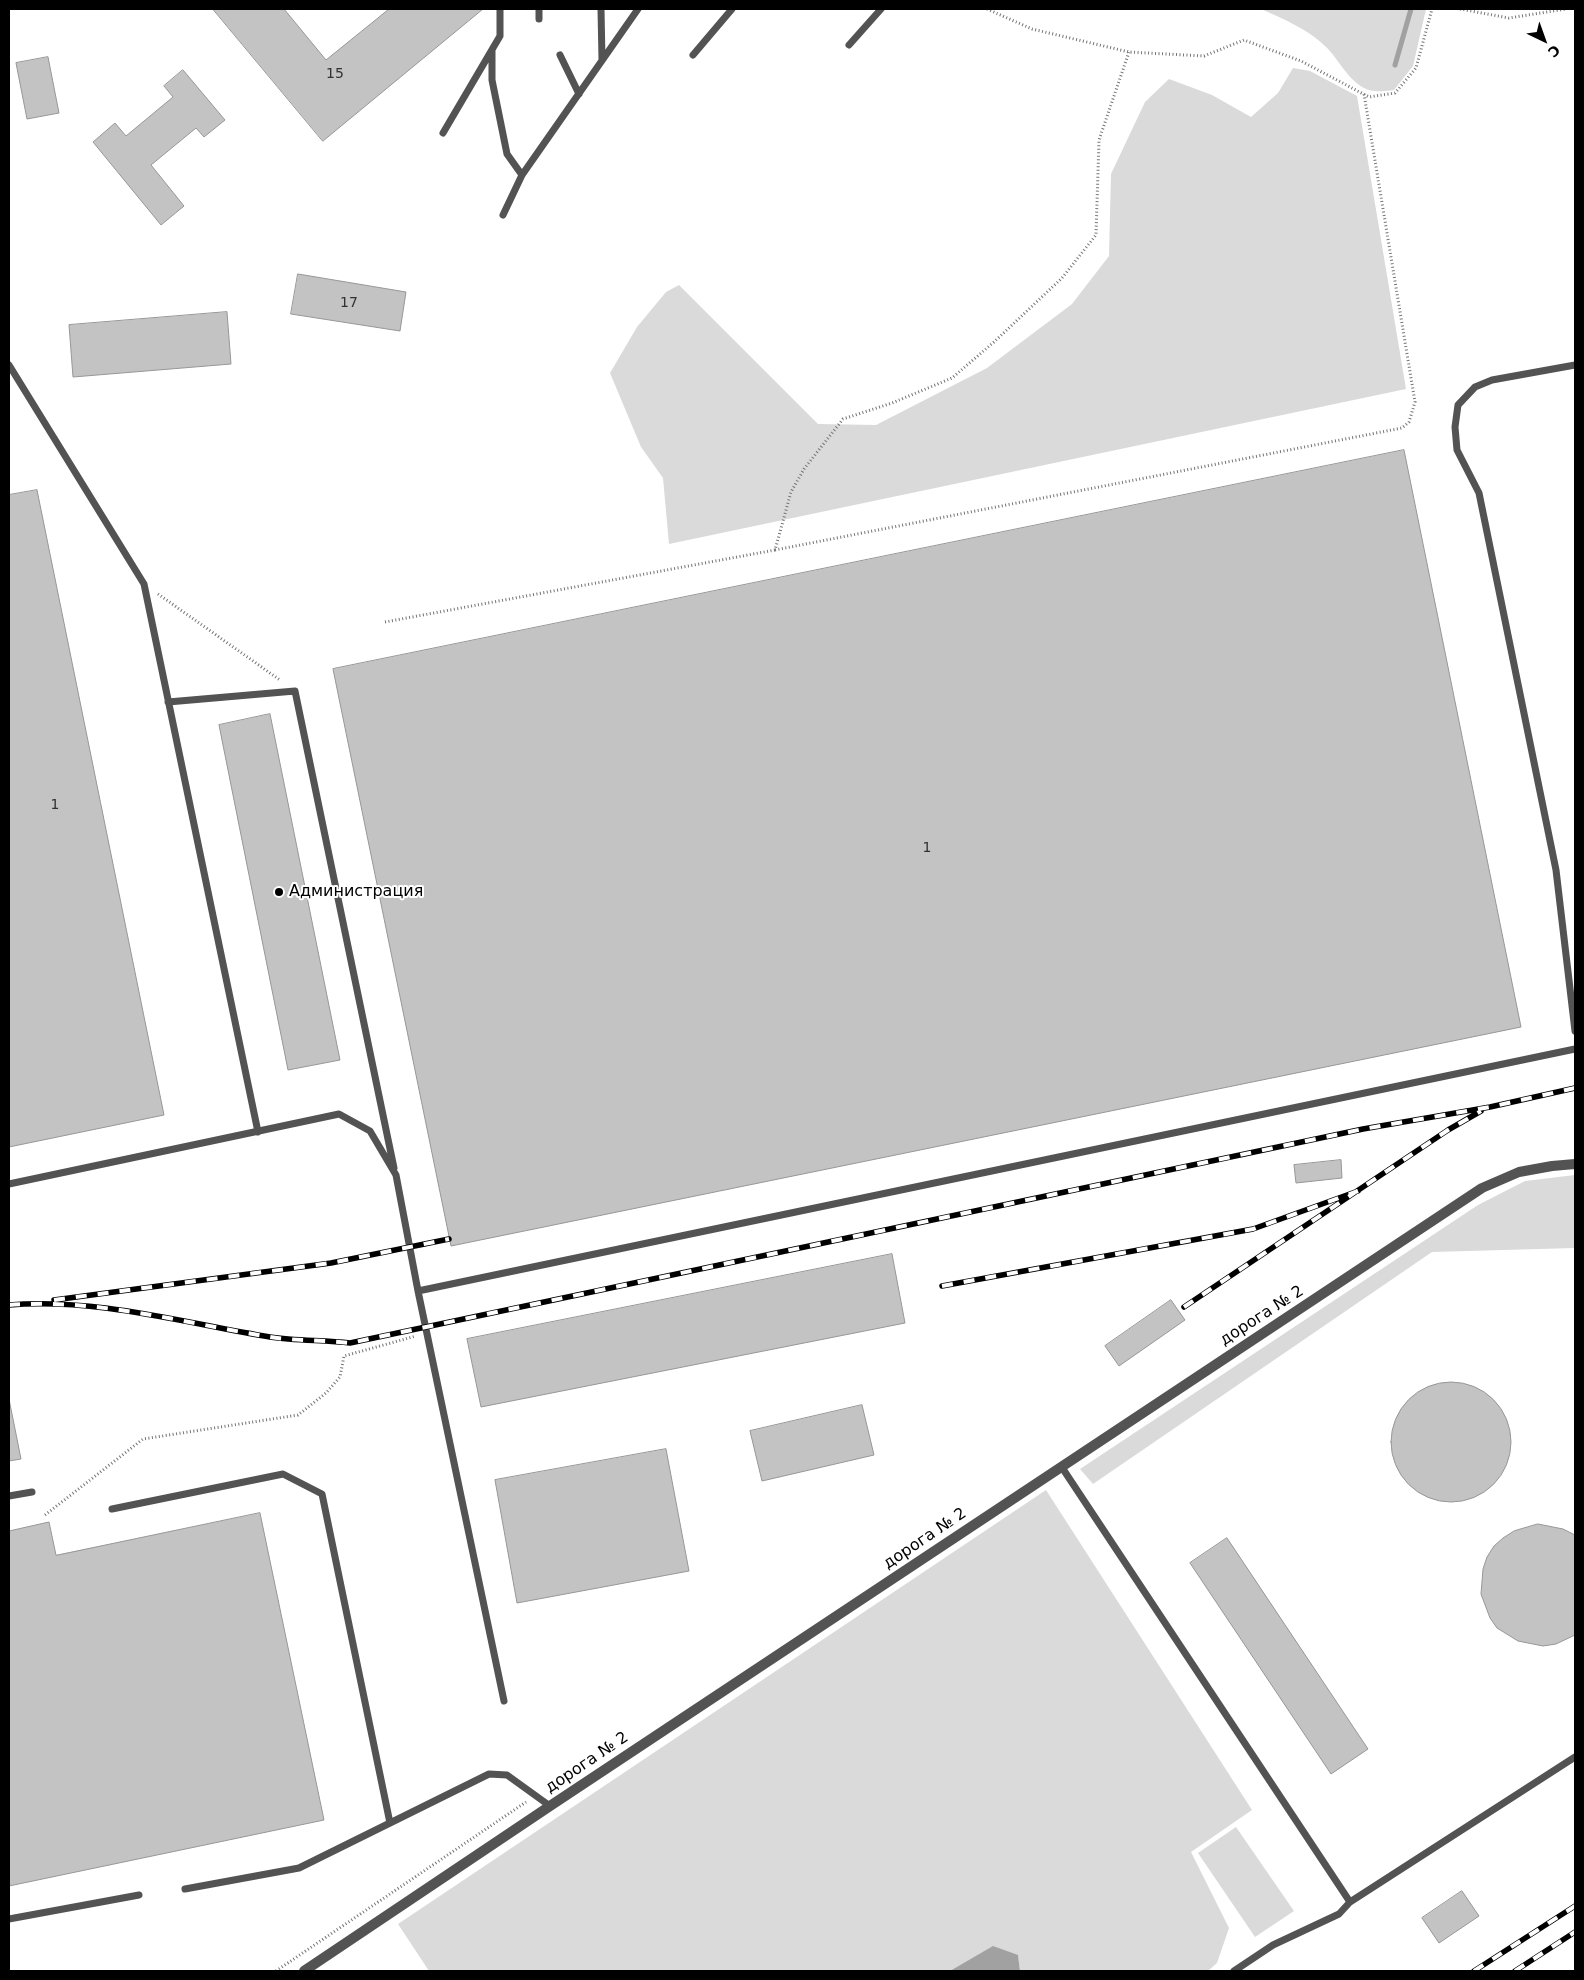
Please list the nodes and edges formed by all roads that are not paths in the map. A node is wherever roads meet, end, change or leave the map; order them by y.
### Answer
1 (500, 9) edge
2 (539, 9) edge
3 (601, 9) edge
4 (638, 9) edge
5 (732, 9) edge
6 (881, 9) edge
7 (540, 19) dead end
8 (849, 45) dead end
9 (492, 50) junction
10 (560, 55) dead end
11 (693, 55) dead end
12 (602, 60) junction
13 (579, 94) junction
14 (443, 132) dead end
15 (522, 175) junction
16 (503, 215) dead end
17 (9, 365) edge
18 (1575, 365) edge
19 (168, 702) junction
20 (1575, 1032) edge
21 (1575, 1049) edge
22 (258, 1132) junction
23 (1575, 1164) edge
24 (396, 1175) junction
25 (9, 1184) edge
26 (418, 1291) junction
27 (1061, 1466) junction
28 (32, 1492) dead end
29 (9, 1496) edge
30 (112, 1509) dead end
31 (504, 1700) dead end
32 (1575, 1757) edge
33 (550, 1806) junction
34 (390, 1823) junction
35 (185, 1889) dead end
36 (139, 1895) dead end
37 (1350, 1902) junction
38 (9, 1919) edge
39 (304, 1971) edge
40 (1234, 1971) edge

1 - 9 lane
2 - 7 lane
3 - 12 lane
4 - 12 lane
5 - 11 lane
6 - 8 lane
9 - 14 lane
9 - 15 lane
10 - 13 lane
12 - 13 lane
13 - 15 lane
15 - 16 lane
17 - 19 lane
18 - 20 lane
19 - 22 lane
19 - 24 lane
21 - 26 lane
22 - 24 lane
22 - 25 lane
23 - 27 street, дорога № 2
24 - 26 lane
26 - 31 lane
27 - 33 street, дорога № 2
27 - 37 lane
28 - 29 lane
30 - 34 lane
32 - 37 lane
33 - 34 lane
33 - 39 street, дорога № 2
34 - 35 lane
36 - 38 lane
37 - 40 lane

